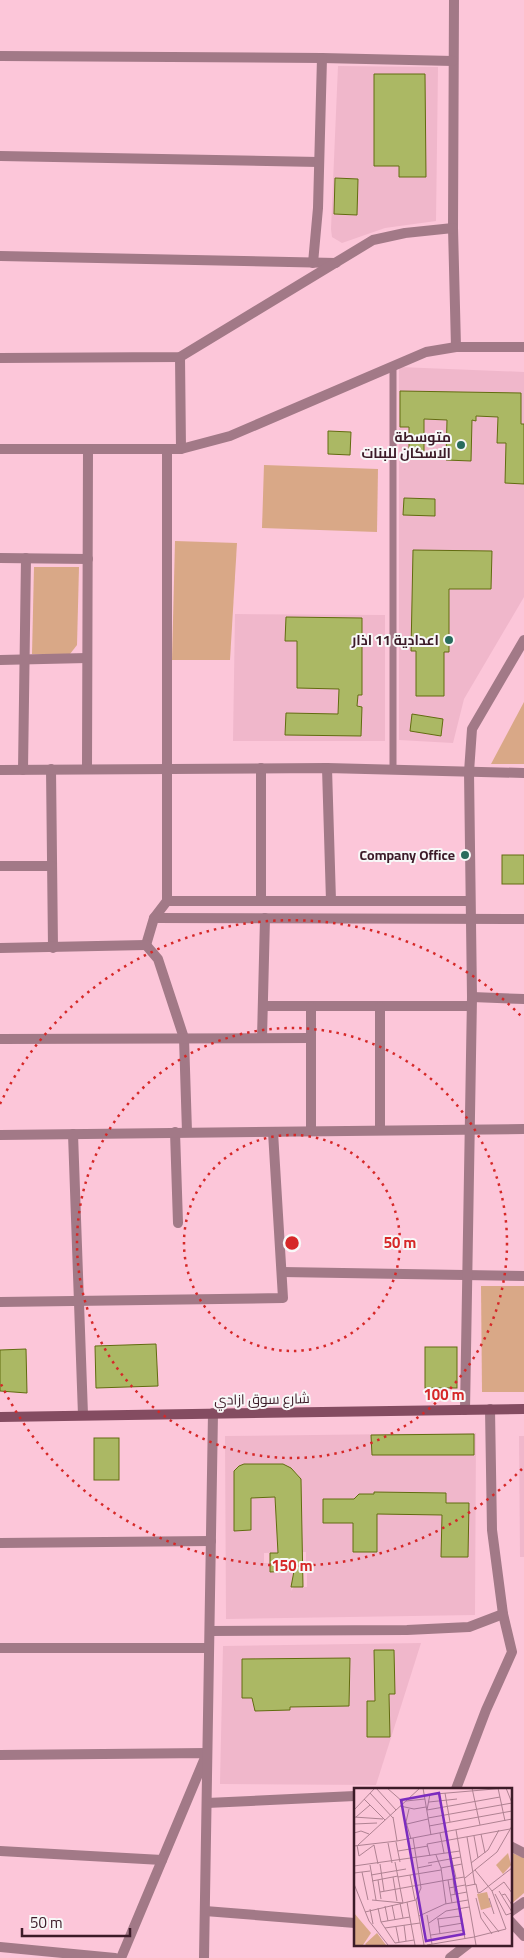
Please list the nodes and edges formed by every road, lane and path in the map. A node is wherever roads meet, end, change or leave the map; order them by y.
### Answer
1 (454, 0) edge
2 (0, 56) edge
3 (322, 58) junction
4 (453, 62) junction
5 (0, 156) edge
6 (319, 162) junction
7 (453, 228) junction
8 (0, 256) edge
9 (313, 263) junction
10 (336, 263) junction
11 (456, 347) junction
12 (524, 347) edge
13 (180, 357) junction
14 (0, 358) edge
15 (393, 367) junction
16 (0, 449) edge
17 (88, 449) junction
18 (181, 449) junction
19 (167, 451) junction
20 (0, 558) edge
21 (26, 558) junction
22 (88, 560) junction
23 (524, 640) edge
24 (87, 658) junction
25 (0, 660) edge
26 (23, 660) junction
27 (261, 768) junction
28 (327, 768) junction
29 (393, 768) junction
30 (51, 769) junction
31 (87, 769) junction
32 (166, 769) junction
33 (0, 770) edge
34 (23, 770) junction
35 (469, 772) junction
36 (524, 773) edge
37 (0, 866) edge
38 (52, 866) junction
39 (167, 901) junction
40 (261, 901) junction
41 (331, 901) junction
42 (470, 901) junction
43 (154, 918) junction
44 (265, 918) junction
45 (470, 919) junction
46 (524, 919) edge
47 (146, 945) junction
48 (0, 948) edge
49 (53, 948) junction
50 (524, 998) edge
51 (472, 1002) junction
52 (263, 1006) junction
53 (311, 1007) junction
54 (380, 1007) junction
55 (184, 1038) junction
56 (262, 1038) junction
57 (311, 1038) junction
58 (0, 1039) edge
59 (468, 1129) junction
60 (524, 1129) edge
61 (380, 1130) junction
62 (311, 1131) junction
63 (175, 1132) junction
64 (187, 1132) junction
65 (273, 1132) junction
66 (0, 1134) edge
67 (73, 1134) junction
68 (178, 1223) dead end
69 (282, 1272) junction
70 (467, 1275) junction
71 (524, 1276) edge
72 (0, 1302) edge
73 (79, 1302) junction
74 (490, 1409) junction
75 (524, 1409) edge
76 (465, 1410) junction
77 (213, 1413) junction
78 (83, 1416) junction
79 (0, 1417) edge
80 (211, 1541) junction
81 (0, 1543) edge
82 (503, 1614) junction
83 (210, 1631) junction
84 (0, 1648) edge
85 (209, 1648) junction
86 (208, 1753) junction
87 (0, 1755) edge
88 (456, 1788) edge
89 (354, 1796) edge
90 (207, 1803) junction
91 (512, 1847) edge
92 (0, 1851) edge
93 (524, 1852) edge
94 (162, 1860) junction
95 (524, 1902) edge
96 (205, 1911) junction
97 (512, 1911) edge
98 (354, 1923) edge
99 (512, 1923) edge
100 (524, 1936) edge
101 (465, 1946) edge
102 (0, 1947) edge
103 (94, 1957) edge
104 (115, 1958) edge
105 (121, 1958) edge
106 (204, 1958) edge
107 (450, 1958) edge

1 - 4 street
2 - 3 street
3 - 4 street
3 - 6 street
4 - 7 street
5 - 6 street
6 - 9 street
7 - 10 street
7 - 11 street
8 - 9 street
9 - 10 street
10 - 13 street
11 - 12 street
11 - 15 street
13 - 14 street
13 - 18 street
15 - 18 street
15 - 29 lane
16 - 17 street
17 - 19 street
17 - 22 street
18 - 19 street
19 - 32 street
20 - 21 street
21 - 22 street
21 - 26 street
22 - 24 street
23 - 35 street
24 - 26 street
24 - 31 street
25 - 26 street
26 - 34 street
27 - 28 street
27 - 32 street
27 - 40 street
28 - 29 street
28 - 41 street
29 - 35 street
30 - 31 street
30 - 34 street
30 - 38 street
31 - 32 street
32 - 39 street
33 - 34 street
35 - 36 street
35 - 42 street
37 - 38 street
38 - 49 street
39 - 40 street
39 - 43 street
40 - 41 street
41 - 42 street
42 - 45 street
43 - 44 street
43 - 47 street
44 - 45 street
44 - 52 street
45 - 46 street
45 - 51 street
47 - 49 street
47 - 55 street
48 - 49 street
50 - 51 street
51 - 54 street
51 - 59 street
52 - 53 street
52 - 56 street
53 - 54 street
53 - 57 street
54 - 61 street
55 - 56 street
55 - 58 street
55 - 64 street
56 - 57 street
57 - 62 street
59 - 60 street
59 - 61 street
59 - 70 street
61 - 62 street
62 - 65 street
63 - 64 street
63 - 67 street
63 - 68 street
64 - 65 street
65 - 69 street
66 - 67 street
67 - 73 street
69 - 70 street
69 - 73 street
70 - 71 street
70 - 76 street
72 - 73 street
73 - 78 street
74 - 75 street, شارع سوق ازادي
74 - 76 street, شارع سوق ازادي
74 - 82 street
76 - 77 street, شارع سوق ازادي
77 - 78 street, شارع سوق ازادي
77 - 80 street
78 - 79 street, شارع سوق ازادي
80 - 81 street
80 - 83 street
82 - 83 street
82 - 88 street
83 - 85 street
84 - 85 street
85 - 86 street
86 - 87 street
86 - 90 street
86 - 94 street
89 - 90 street
90 - 96 street
91 - 93 street
92 - 94 street
94 - 105 street
95 - 97 street
96 - 98 street
96 - 106 street
99 - 100 street
101 - 107 street
102 - 103 street
103 - 104 street

